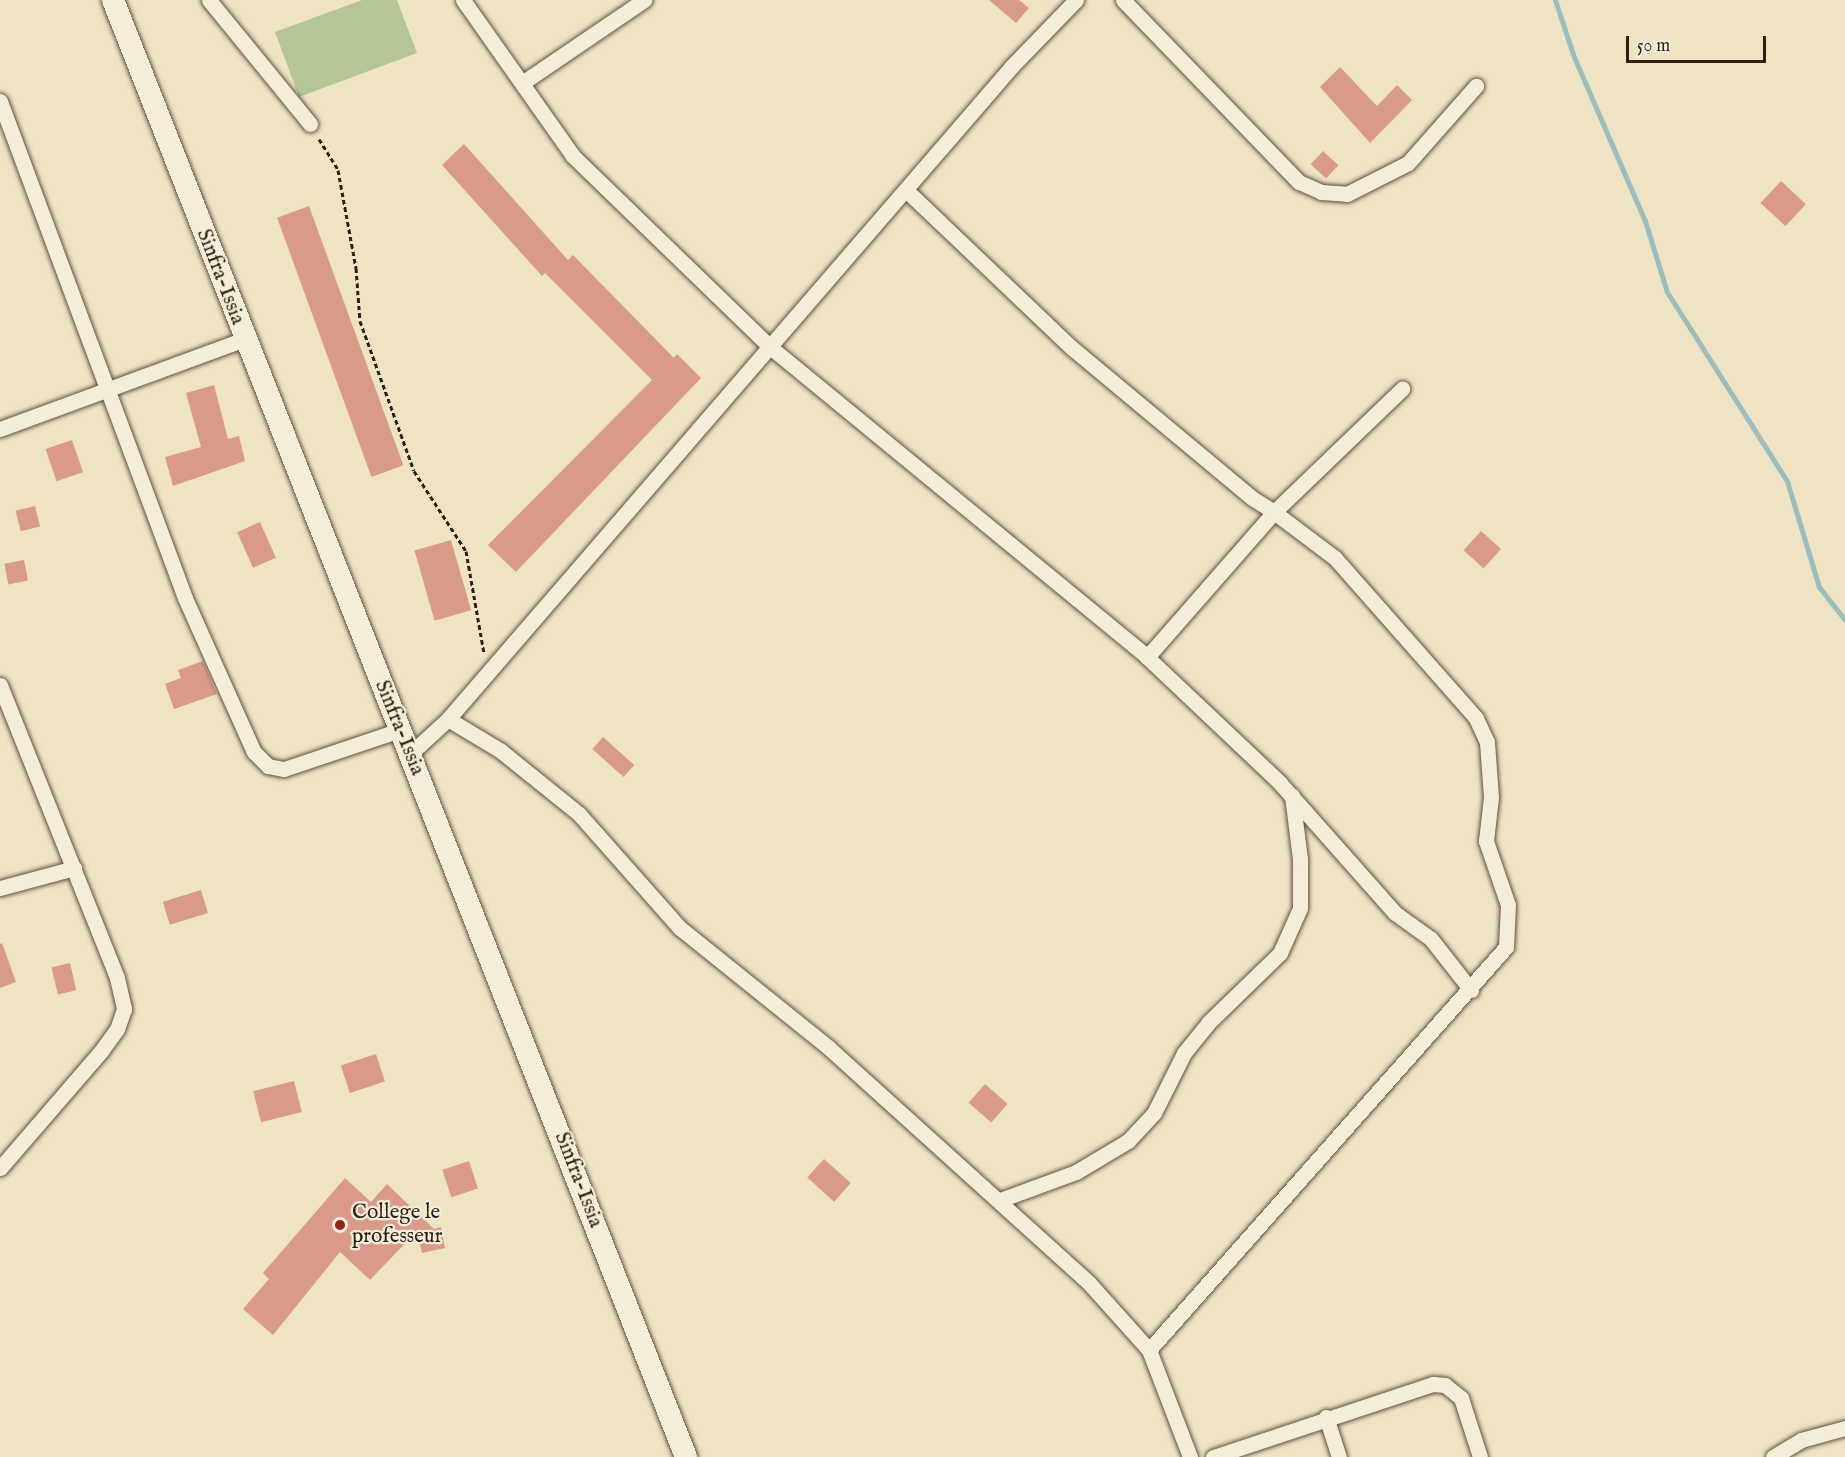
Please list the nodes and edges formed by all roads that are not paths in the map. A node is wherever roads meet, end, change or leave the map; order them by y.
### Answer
1 (113, 0) edge
2 (210, 0) edge
3 (463, 0) edge
4 (644, 0) edge
5 (1076, 0) edge
6 (1123, 0) edge
7 (522, 83) junction
8 (1476, 86) dead end
9 (0, 101) edge
10 (310, 124) road end
11 (908, 192) junction
12 (244, 339) junction
13 (769, 346) junction
14 (1402, 389) dead end
15 (107, 392) junction
16 (0, 429) edge
17 (1274, 512) junction
18 (1147, 657) junction
19 (0, 685) edge
20 (448, 719) junction
21 (400, 730) junction
22 (410, 754) junction
23 (1292, 796) junction
24 (74, 868) junction
25 (0, 888) edge
26 (1471, 990) junction
27 (0, 1168) edge
28 (1000, 1200) junction
29 (1149, 1350) junction
30 (1326, 1418) junction
31 (1845, 1428) edge
32 (686, 1457) edge
33 (1190, 1457) edge
34 (1213, 1457) edge
35 (1339, 1457) edge
36 (1480, 1457) edge
37 (1773, 1457) edge

1 - 12 main road, Sinfra-Issia
2 - 10 street
3 - 7 street
4 - 7 street
5 - 11 street
6 - 8 street
7 - 13 street
9 - 15 street
11 - 13 street
11 - 17 street
12 - 15 street
12 - 21 main road, Sinfra-Issia
13 - 18 street
13 - 20 street
14 - 17 street
15 - 16 street
15 - 21 street
17 - 18 street
17 - 26 street
18 - 23 street
19 - 24 street
20 - 22 street
20 - 28 street
21 - 22 main road, Sinfra-Issia
22 - 32 main road, Sinfra-Issia
23 - 26 street
23 - 28 street
24 - 25 street
24 - 27 street
26 - 29 street
28 - 29 street
29 - 33 street
30 - 34 street
30 - 35 street
30 - 36 street
31 - 37 street

